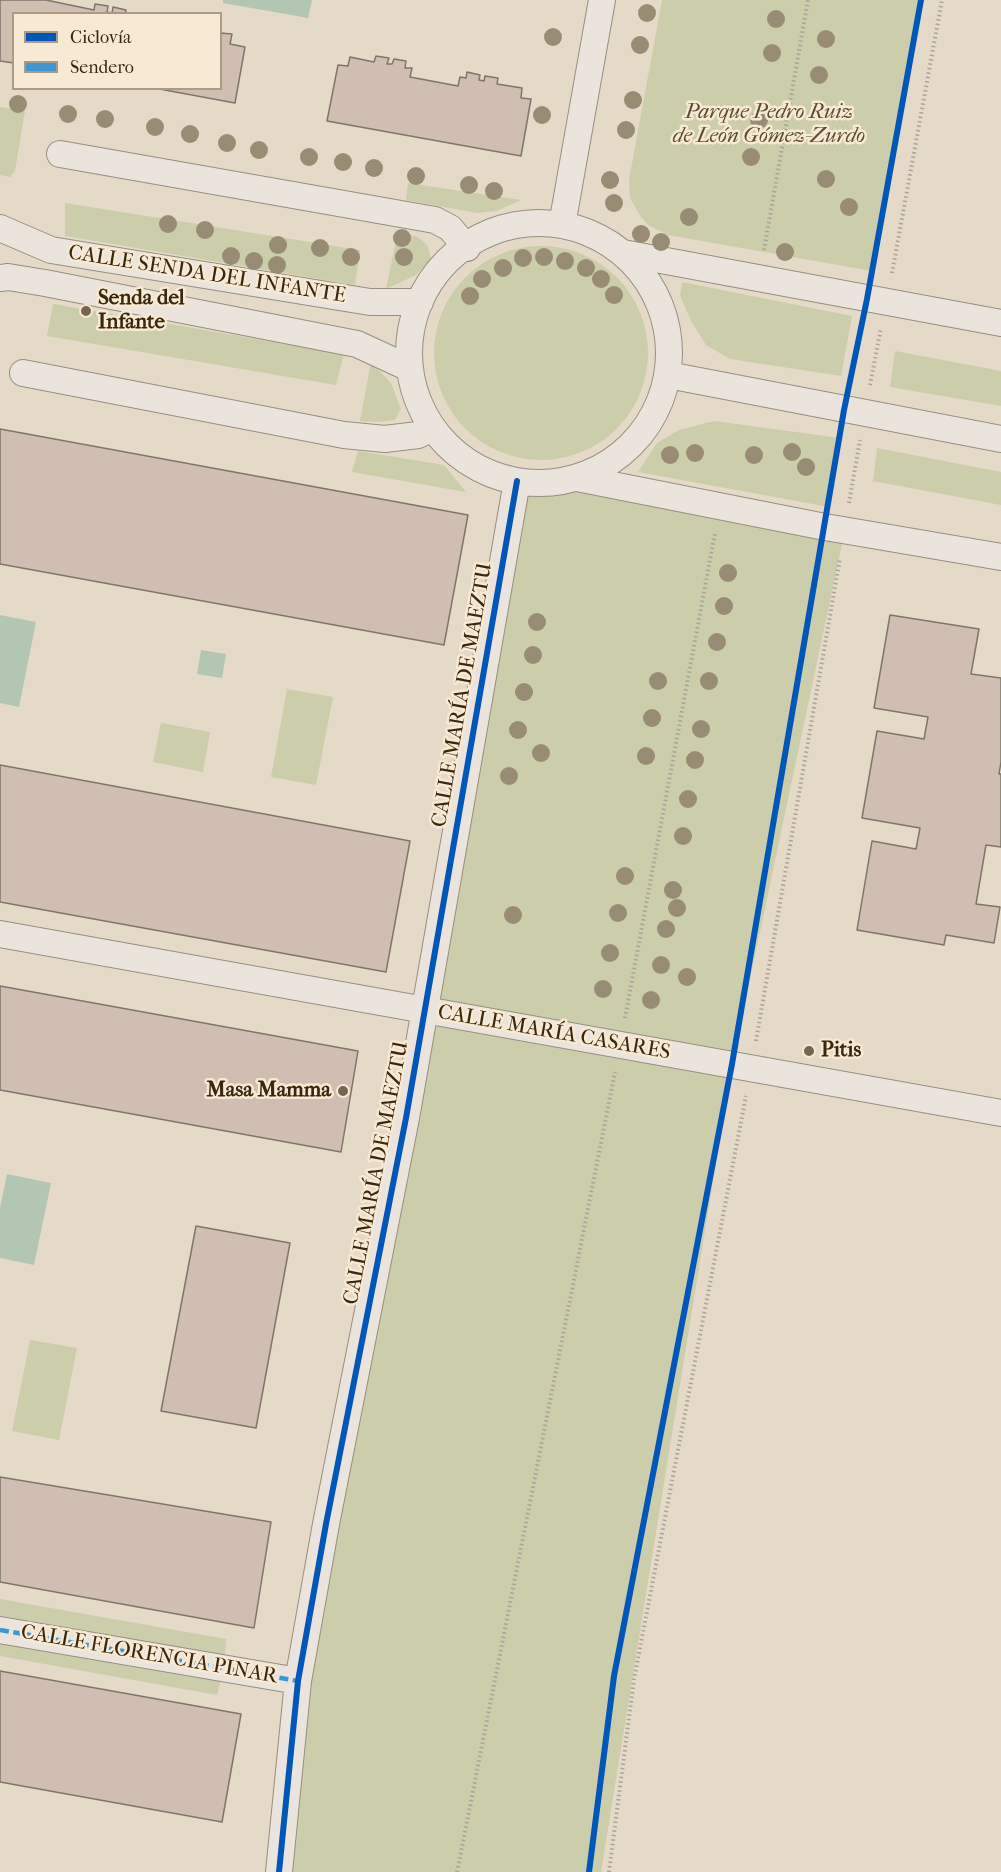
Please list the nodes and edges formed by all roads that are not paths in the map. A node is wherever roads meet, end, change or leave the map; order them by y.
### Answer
1 (602, 0) edge
2 (60, 154) dead end
3 (562, 225) junction
4 (0, 228) edge
5 (467, 248) junction
6 (623, 253) junction
7 (0, 278) edge
8 (420, 302) junction
9 (1001, 323) edge
10 (409, 368) junction
11 (23, 373) dead end
12 (668, 375) junction
13 (432, 428) junction
14 (1001, 439) edge
15 (577, 478) junction
16 (517, 481) junction
17 (1001, 557) edge
18 (0, 934) edge
19 (424, 1010) junction
20 (1001, 1113) edge
21 (0, 1630) edge
22 (298, 1681) junction
23 (279, 1872) edge

1 - 3 street
2 - 5 street
3 - 5 street
3 - 6 street
4 - 8 street, CALLE SENDA DEL INFANTE
5 - 8 street
6 - 9 street
6 - 12 street
7 - 10 street, CALLE SENDA DEL INFANTE
8 - 10 street
10 - 13 street
11 - 13 street
12 - 14 street
12 - 15 street
13 - 16 street
15 - 16 street
15 - 17 street
16 - 19 street, CALLE MARÍA DE MAEZTU
18 - 19 street, CALLE MARÍA CASARES
19 - 20 street, CALLE MARÍA CASARES
19 - 22 street, CALLE MARÍA DE MAEZTU
21 - 22 street, CALLE FLORENCIA PINAR
22 - 23 street, CALLE MARÍA DE MAEZTU

